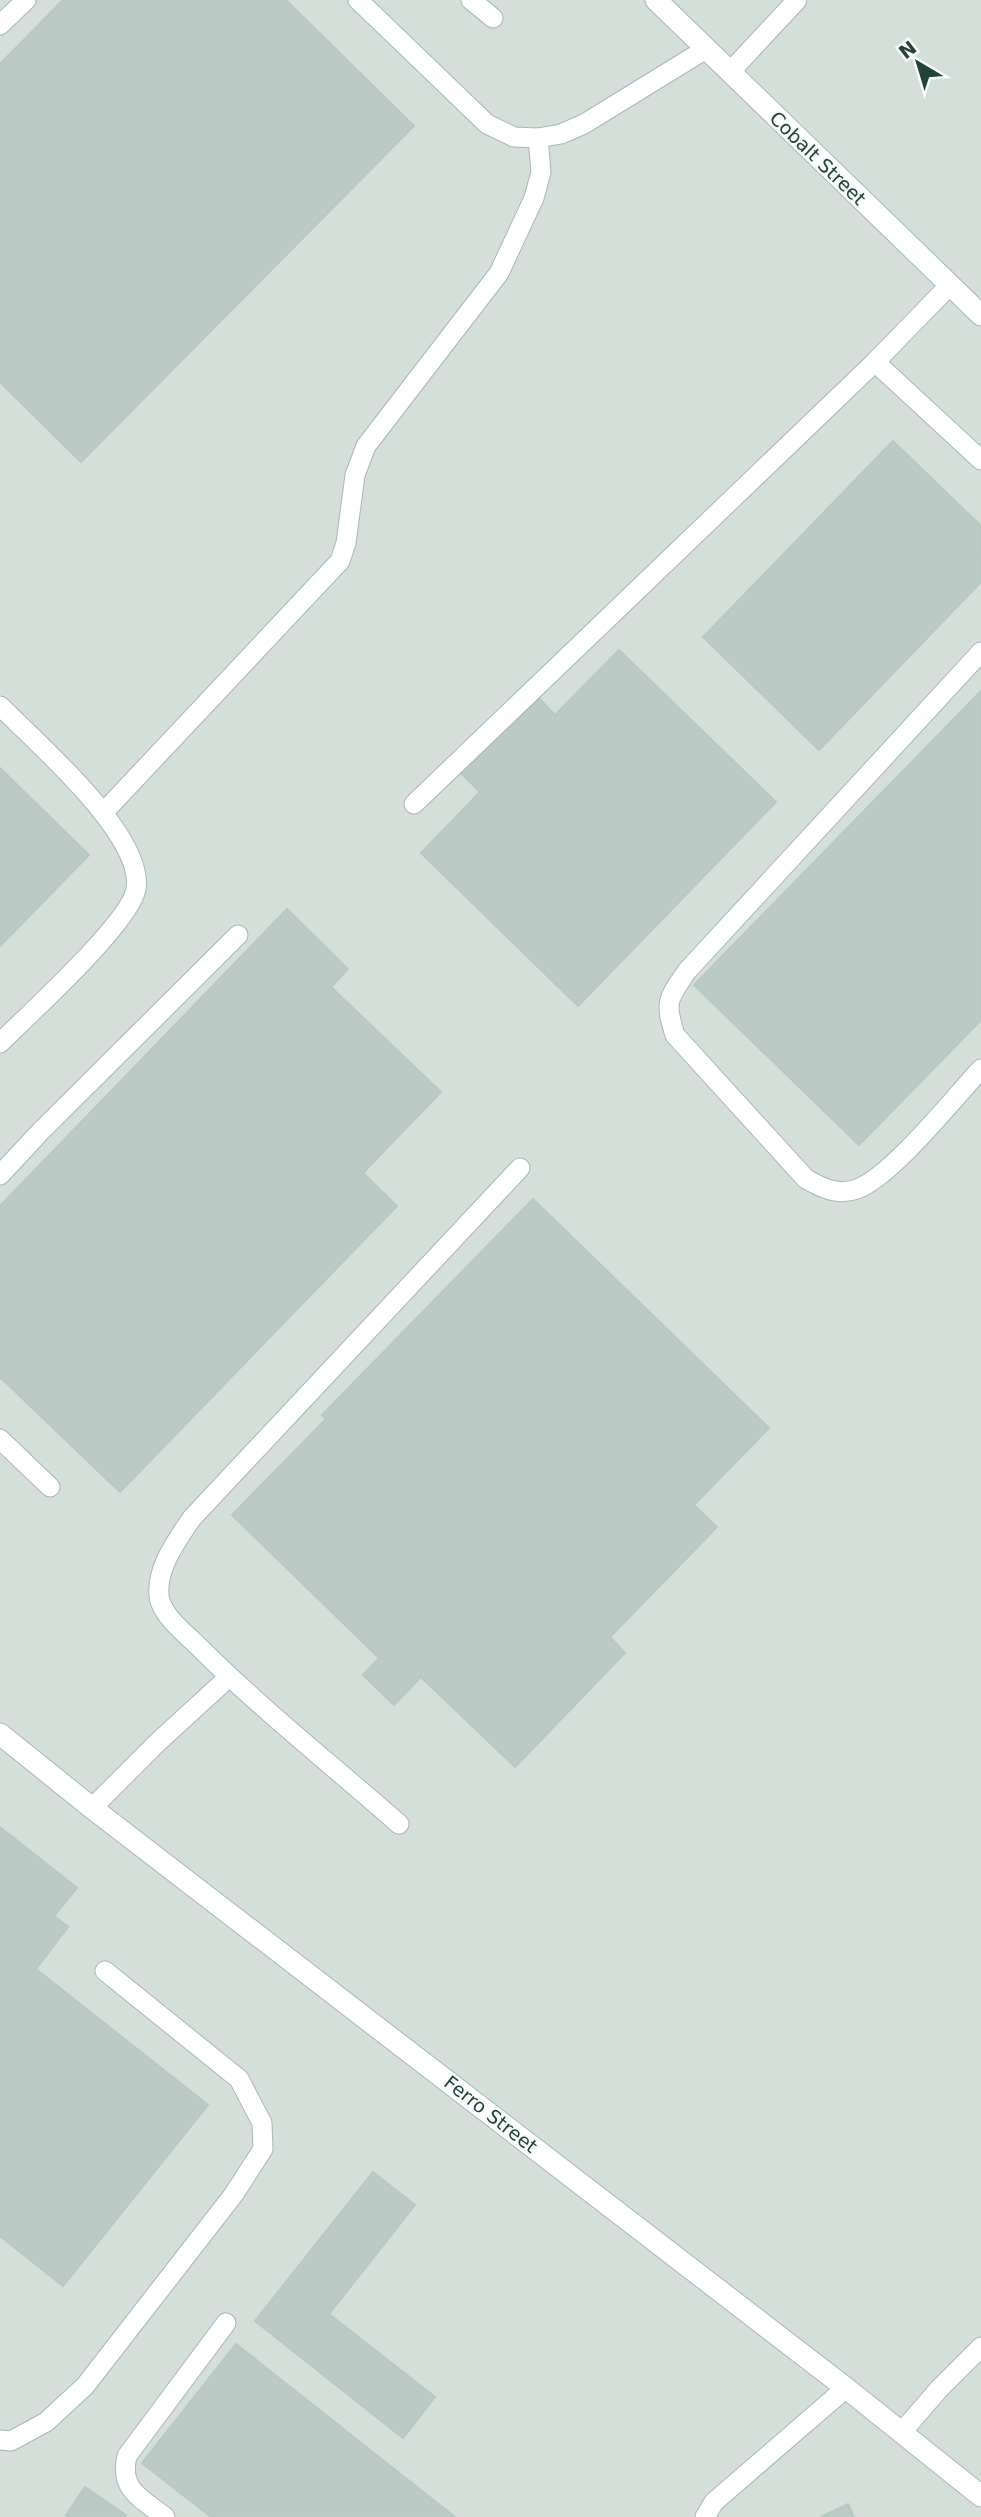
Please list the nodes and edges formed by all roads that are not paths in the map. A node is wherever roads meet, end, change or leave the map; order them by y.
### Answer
1 (26, 0) edge
2 (358, 0) edge
3 (471, 0) edge
4 (656, 0) edge
5 (797, 0) edge
6 (493, 18) dead end
7 (0, 25) edge
8 (706, 49) junction
9 (730, 72) junction
10 (538, 138) junction
11 (950, 285) junction
12 (981, 315) edge
13 (875, 362) junction
14 (981, 460) edge
15 (981, 652) edge
16 (0, 706) edge
17 (414, 804) dead end
18 (103, 813) junction
19 (238, 935) dead end
20 (0, 1043) edge
21 (981, 1069) edge
22 (520, 1168) dead end
23 (0, 1175) edge
24 (0, 1439) edge
25 (50, 1487) dead end
26 (229, 1677) junction
27 (0, 1734) edge
28 (92, 1808) junction
29 (399, 1824) dead end
30 (105, 1971) dead end
31 (226, 2323) dead end
32 (981, 2347) edge
33 (846, 2388) junction
34 (901, 2433) junction
35 (0, 2440) edge
36 (981, 2496) edge
37 (165, 2517) edge
38 (705, 2517) edge

1 - 7 lane
2 - 10 lane
3 - 6 lane
4 - 8 street, Cobalt Street
5 - 9 lane
8 - 9 street, Cobalt Street
8 - 10 lane
9 - 11 street, Cobalt Street
10 - 18 lane
11 - 12 street, Cobalt Street
11 - 13 lane
13 - 14 lane
13 - 17 lane
15 - 21 lane
16 - 18 lane
18 - 20 lane
19 - 23 lane
22 - 26 lane
24 - 25 lane
26 - 28 lane
26 - 29 lane
27 - 28 street, Ferro Street
28 - 33 street, Ferro Street
30 - 35 lane
31 - 37 lane
32 - 34 lane
33 - 34 street, Ferro Street
33 - 38 lane
34 - 36 street, Ferro Street

